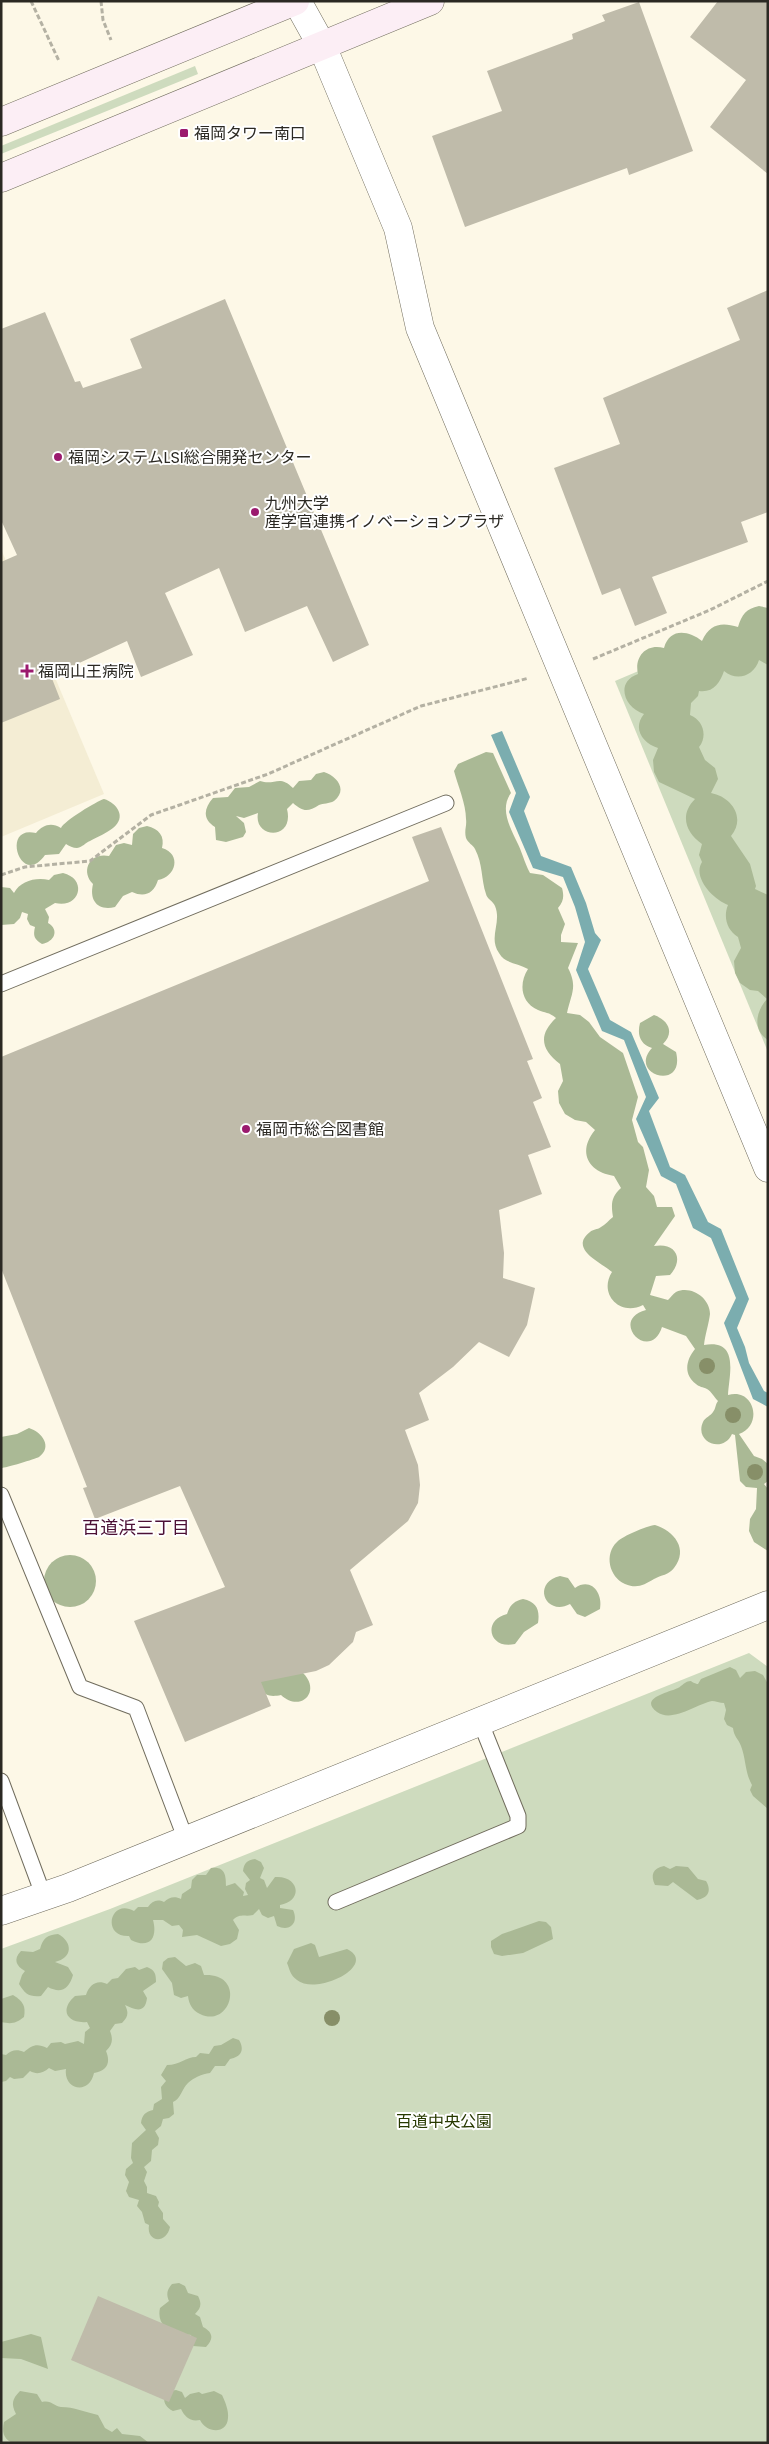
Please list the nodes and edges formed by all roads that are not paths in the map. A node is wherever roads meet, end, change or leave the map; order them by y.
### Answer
1 (296, 1) edge
2 (430, 1) edge
3 (322, 46) junction
4 (1, 122) edge
5 (1, 178) edge
6 (446, 803) dead end
7 (1, 984) edge
8 (768, 1168) edge
9 (1, 1495) edge
10 (768, 1605) edge
11 (480, 1722) junction
12 (1, 1781) edge
13 (186, 1840) junction
14 (44, 1897) junction
15 (336, 1902) dead end
16 (1, 1911) edge

1 - 3 street
1 - 4 street
2 - 3 street
3 - 5 street
3 - 8 street
6 - 7 lane
9 - 13 lane
10 - 11 street
11 - 13 street
11 - 15 lane
12 - 14 lane
13 - 14 street
14 - 16 street

